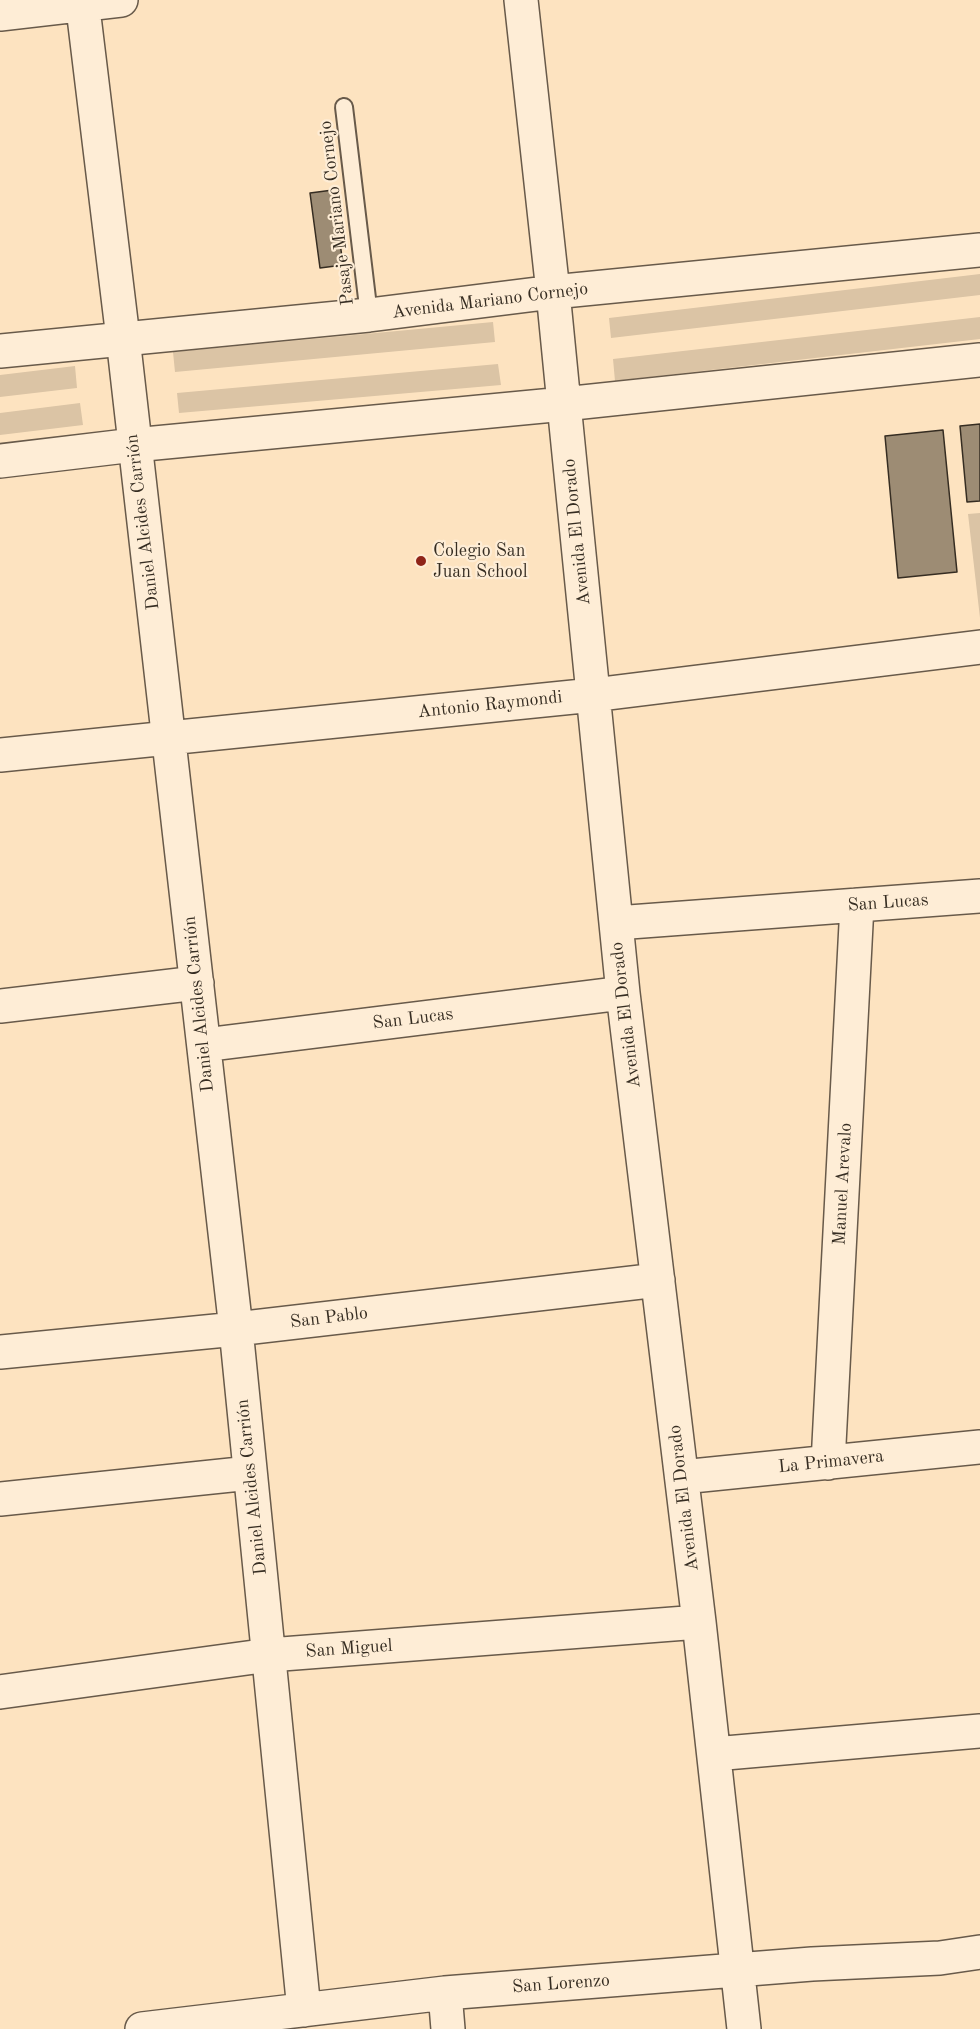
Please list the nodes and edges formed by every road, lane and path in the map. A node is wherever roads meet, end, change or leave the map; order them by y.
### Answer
1 (122, 0) edge
2 (521, 0) edge
3 (82, 2) edge
4 (0, 14) edge
5 (344, 106) dead end
6 (980, 250) edge
7 (553, 292) junction
8 (369, 315) junction
9 (123, 338) junction
10 (0, 351) edge
11 (980, 360) edge
12 (564, 404) junction
13 (134, 445) junction
14 (0, 461) edge
15 (980, 647) edge
16 (593, 695) junction
17 (169, 738) junction
18 (0, 755) edge
19 (980, 896) edge
20 (857, 905) junction
21 (616, 923) junction
22 (197, 983) junction
23 (623, 993) junction
24 (0, 1006) edge
25 (204, 1045) junction
26 (658, 1280) junction
27 (236, 1329) junction
28 (0, 1352) edge
29 (980, 1447) edge
30 (828, 1462) junction
31 (250, 1473) junction
32 (682, 1478) junction
33 (0, 1500) edge
34 (699, 1622) junction
35 (269, 1655) junction
36 (0, 1692) edge
37 (980, 1731) edge
38 (714, 1754) junction
39 (980, 1952) edge
40 (738, 1971) junction
41 (445, 1992) junction
42 (304, 2010) junction
43 (200, 2026) edge
44 (142, 2029) edge
45 (448, 2029) edge
46 (744, 2029) edge

1 - 3 street
2 - 7 street, Avenida El Dorado
3 - 4 street
3 - 9 street, Daniel Alcides Carrión
5 - 8 lane, Pasaje Mariano Cornejo
6 - 7 street, Avenida Mariano Cornejo
7 - 8 street, Avenida Mariano Cornejo
7 - 12 street, Avenida El Dorado
8 - 9 street, Avenida Mariano Cornejo
9 - 10 street, Avenida Mariano Cornejo
9 - 13 street, Daniel Alcides Carrión
11 - 12 street
12 - 13 street
12 - 16 street, Avenida El Dorado
13 - 14 street
13 - 17 street, Daniel Alcides Carrión
15 - 16 street, Antonio Raymondi
16 - 17 street, Antonio Raymondi
16 - 21 street, Avenida El Dorado
17 - 18 street, Antonio Raymondi
17 - 22 street, Daniel Alcides Carrión
19 - 20 street, San Lucas
20 - 21 street, San Lucas
20 - 30 street, Manuel Arevalo
21 - 23 street, Avenida El Dorado
22 - 24 street
22 - 25 street, Daniel Alcides Carrión
23 - 25 street, San Lucas
23 - 26 street, Avenida El Dorado
25 - 27 street, Daniel Alcides Carrión
26 - 27 street, San Pablo
26 - 32 street, Avenida El Dorado
27 - 28 street, San Pablo
27 - 31 street, Daniel Alcides Carrión
29 - 30 street, La Primavera
30 - 32 street, La Primavera
31 - 33 street
31 - 35 street, Daniel Alcides Carrión
32 - 34 street, Avenida El Dorado
34 - 35 street, San Miguel
34 - 38 street, Avenida El Dorado
35 - 36 street, San Miguel
35 - 42 street, Daniel Alcides Carrión
37 - 38 street
38 - 40 street, Avenida El Dorado
39 - 40 street, San Lorenzo
40 - 41 street, San Lorenzo
40 - 46 street, Avenida El Dorado
41 - 42 street, San Lorenzo
41 - 45 street
42 - 43 street, San Lorenzo
43 - 44 street, San Lorenzo

